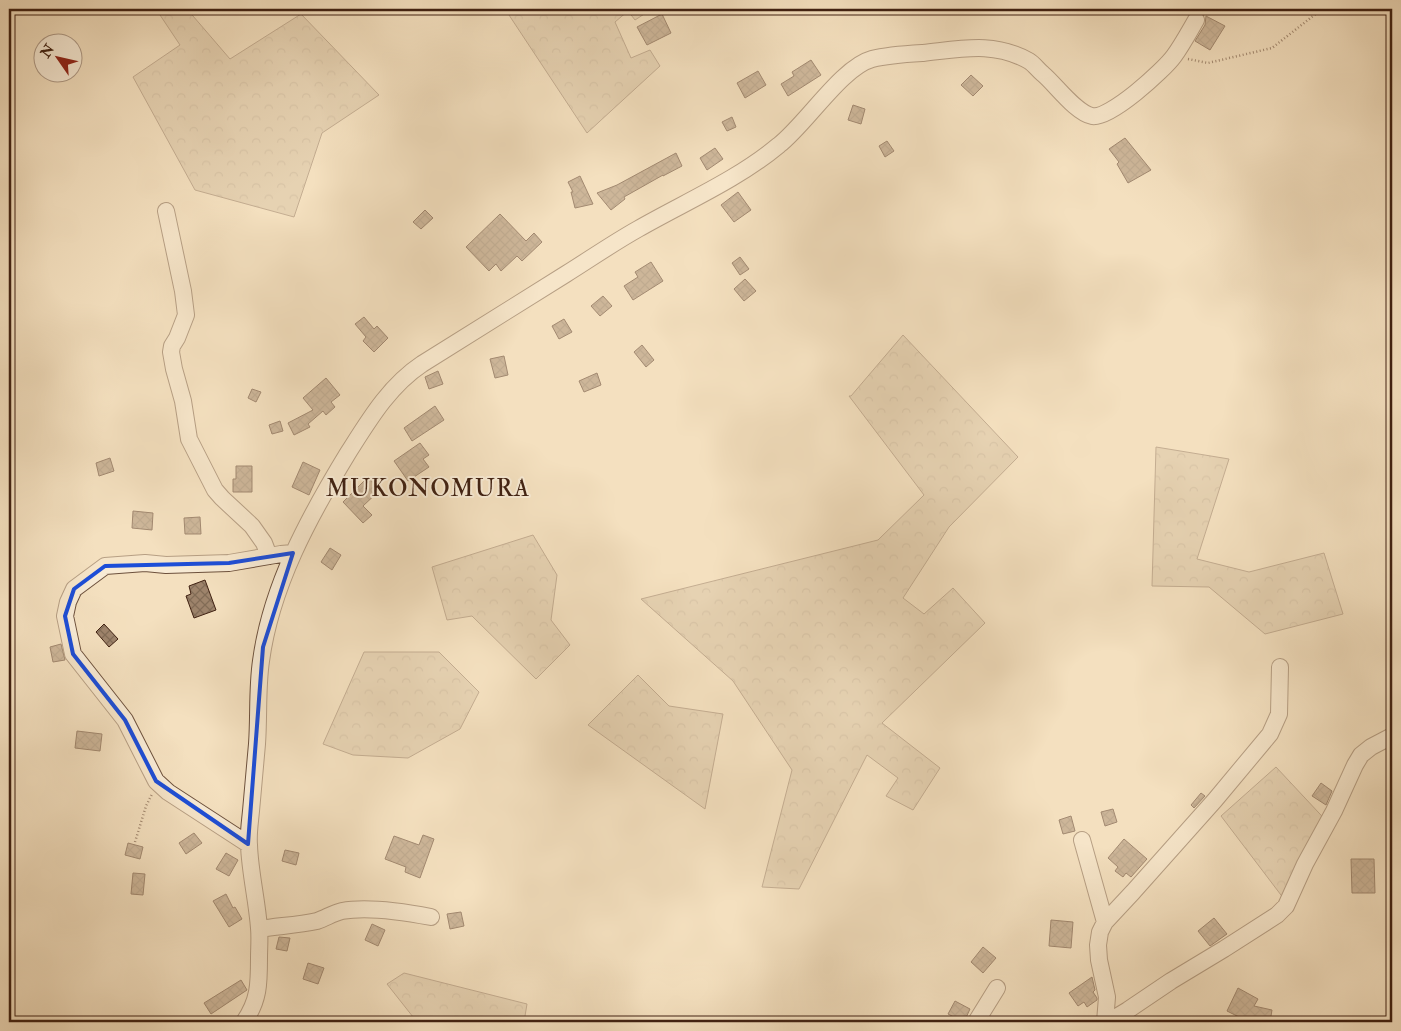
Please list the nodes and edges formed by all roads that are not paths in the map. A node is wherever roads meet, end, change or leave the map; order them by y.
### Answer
1 (1196, 20) dead end
2 (166, 210) dead end
3 (293, 553) junction
4 (269, 556) junction
5 (1280, 667) dead end
6 (1392, 736) edge
7 (1082, 840) dead end
8 (248, 844) junction
9 (431, 917) dead end
10 (1105, 922) junction
11 (260, 928) junction
12 (997, 988) dead end
13 (244, 1022) edge
14 (976, 1022) edge
15 (1106, 1022) edge

1 - 3 street
2 - 4 street
3 - 4 street
3 - 8 street
4 - 8 street
5 - 10 street
6 - 15 street
7 - 10 street
8 - 11 street
9 - 11 street
10 - 15 street
11 - 13 street
12 - 14 street

